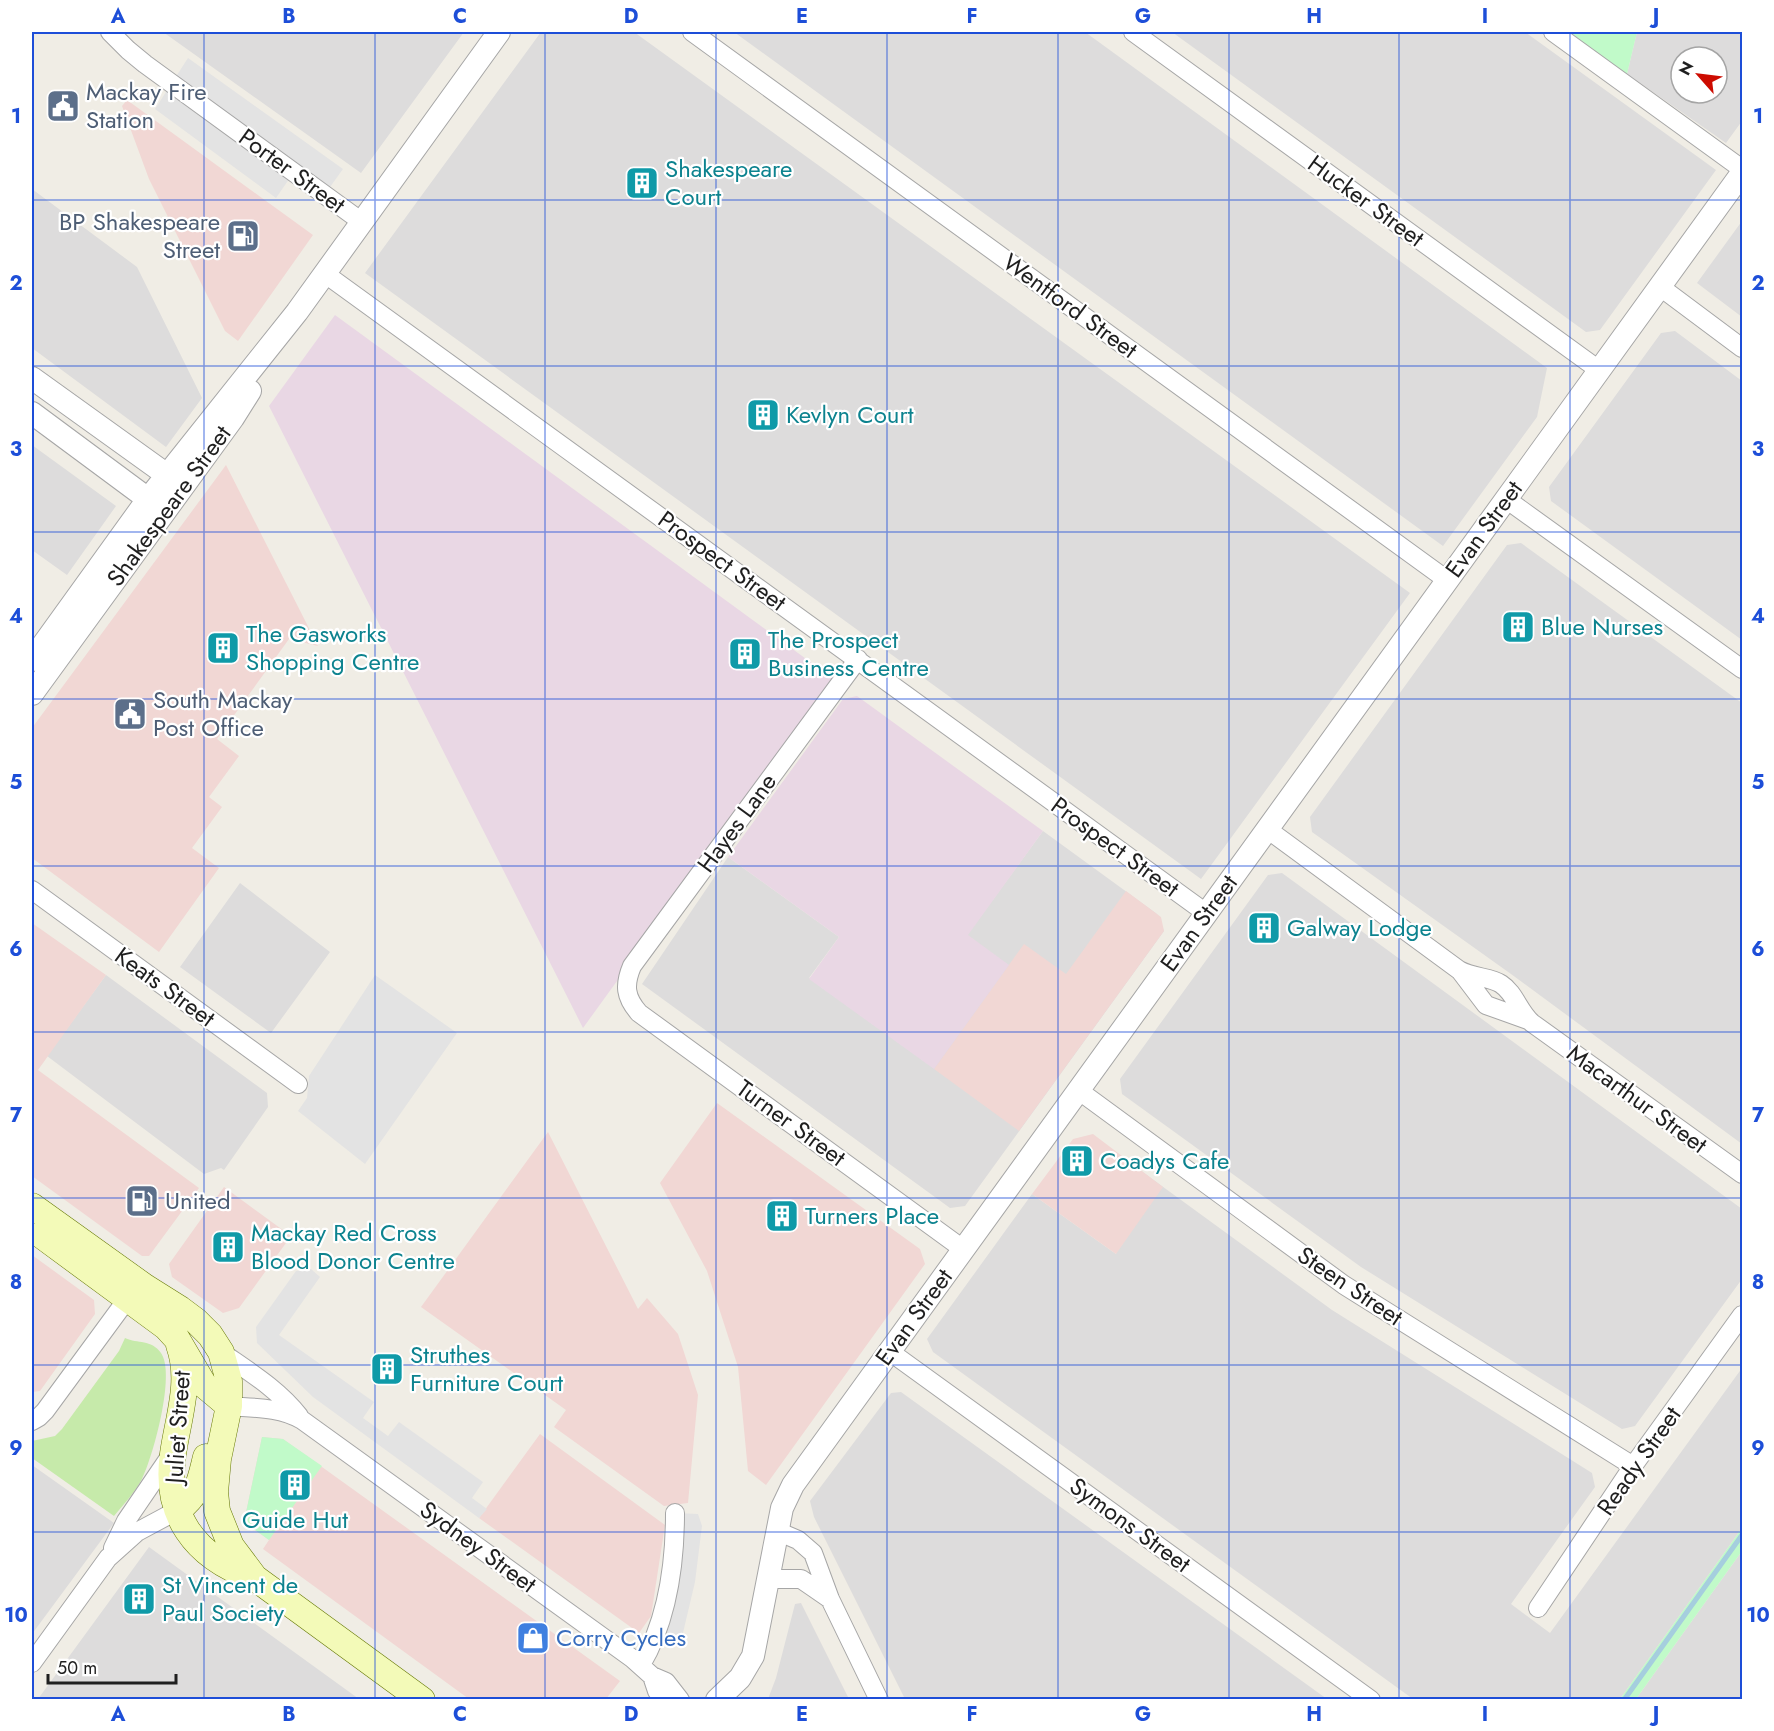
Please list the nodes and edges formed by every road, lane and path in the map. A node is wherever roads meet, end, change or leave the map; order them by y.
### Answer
1 (110, 32) edge
2 (499, 32) edge
3 (692, 32) edge
4 (1133, 32) edge
5 (1553, 32) edge
6 (1743, 171) edge
7 (362, 222) junction
8 (324, 273) junction
9 (1659, 286) junction
10 (1743, 348) edge
11 (1599, 370) junction
12 (32, 378) edge
13 (32, 413) edge
14 (135, 453) junction
15 (118, 476) junction
16 (171, 485) junction
17 (148, 499) junction
18 (1506, 499) junction
19 (1448, 580) junction
20 (858, 659) junction
21 (32, 660) edge
22 (1743, 669) edge
23 (32, 694) edge
24 (1267, 830) junction
25 (32, 890) edge
26 (1206, 913) junction
27 (1454, 966) junction
28 (626, 991) joint
29 (1532, 1023) junction
30 (298, 1084) dead end
31 (1078, 1090) junction
32 (1743, 1174) edge
33 (32, 1206) edge
34 (32, 1228) edge
35 (963, 1249) junction
36 (136, 1293) junction
37 (1743, 1315) edge
38 (179, 1345) junction
39 (889, 1351) junction
40 (221, 1352) junction
41 (227, 1415) junction
42 (302, 1420) junction
43 (32, 1421) edge
44 (173, 1452) junction
45 (1634, 1466) junction
46 (178, 1510) junction
47 (675, 1514) dead end
48 (777, 1532) junction
49 (108, 1558) junction
50 (255, 1578) junction
51 (768, 1579) junction
52 (830, 1599) junction
53 (1538, 1608) dead end
54 (32, 1663) edge
55 (647, 1671) junction
56 (423, 1700) edge
57 (664, 1700) edge
58 (680, 1700) edge
59 (717, 1700) edge
60 (879, 1700) edge
61 (1371, 1700) edge

1 - 7 street, Porter Street
2 - 7 street, Shakespeare Street
3 - 19 street, Wentford Street
4 - 11 street, Hucker Street
5 - 6 street
6 - 9 street, Evan Street
7 - 8 street, Shakespeare Street
8 - 16 street, Shakespeare Street
8 - 20 street, Prospect Street
9 - 10 street
9 - 11 street, Evan Street
11 - 18 street, Evan Street
12 - 14 street
13 - 15 street
14 - 15 street
14 - 16 street
15 - 17 street
16 - 17 street, Shakespeare Street
16 - 23 street, Shakespeare Street
17 - 21 street, Shakespeare Street
18 - 19 street, Evan Street
18 - 22 street
19 - 24 street, Evan Street
20 - 26 street, Prospect Street
20 - 28 street, Hayes Lane
24 - 26 street, Evan Street
24 - 27 street, Macarthur Street
25 - 30 street, Keats Street
26 - 31 street, Evan Street
27 - 29 street, Macarthur Street
27 - 29 street, Macarthur Street
28 - 35 street, Turner Street
29 - 32 street, Macarthur Street
31 - 35 street, Evan Street
31 - 45 street, Steen Street
33 - 36 main road
34 - 36 main road
35 - 39 street, Evan Street
36 - 38 main road
36 - 40 main road
36 - 43 street
37 - 45 street, Ready Street
38 - 41 main road
38 - 44 main road, Juliet Street
39 - 48 street, Evan Street
39 - 61 street, Symons Street
40 - 41 main road
40 - 42 street
41 - 42 street
41 - 46 main road
41 - 50 main road, Juliet Street
42 - 55 street, Sydney Street
44 - 46 main road, Juliet Street
44 - 49 street
45 - 53 street, Ready Street
46 - 49 street
46 - 50 main road, Juliet Street
47 - 55 street
48 - 51 street, Evan Street
48 - 52 street
49 - 54 street
50 - 56 main road, Juliet Street
51 - 52 street
51 - 59 street, Evan Street
52 - 60 street
55 - 57 street, Sydney Street
55 - 58 street, Sydney Street

